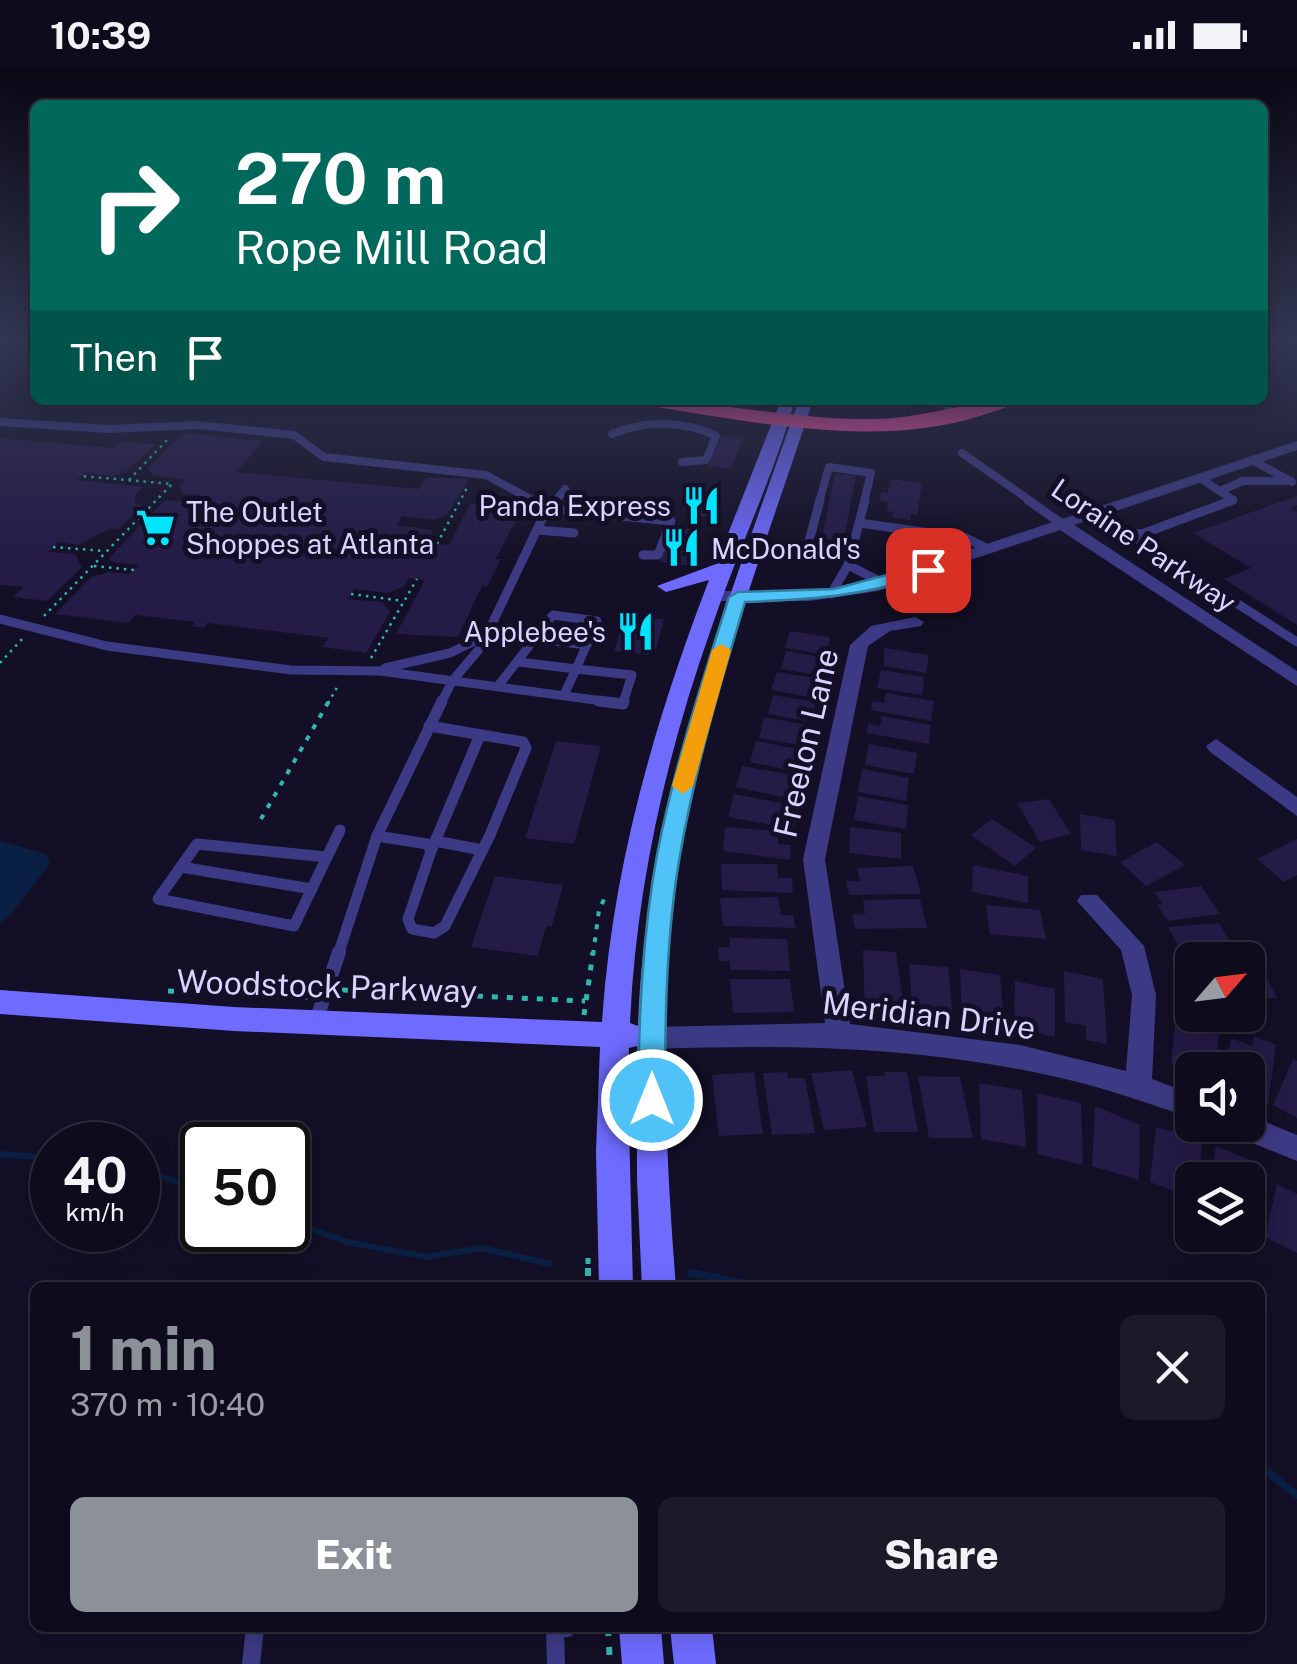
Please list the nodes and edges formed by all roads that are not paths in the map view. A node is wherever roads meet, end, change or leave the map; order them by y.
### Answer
1 (749, 415) edge
2 (920, 415) edge
3 (791, 419) edge
4 (0, 422) edge
5 (612, 434) dead end
6 (1297, 444) edge
7 (962, 453) dead end
8 (1252, 460) junction
9 (682, 462) dead end
10 (1200, 478) junction
11 (1294, 483) edge
12 (565, 489) dead end
13 (1220, 491) junction
14 (550, 509) junction
15 (1095, 513) junction
16 (542, 519) junction
17 (859, 522) junction
18 (1062, 524) junction
19 (537, 530) junction
20 (574, 533) dead end
21 (1126, 533) junction
22 (988, 550) junction
23 (643, 555) dead end
24 (849, 561) junction
25 (724, 566) junction
26 (885, 584) junction
27 (666, 586) dead end
28 (831, 594) junction
29 (726, 597) junction
30 (0, 619) edge
31 (915, 622) dead end
32 (486, 636) junction
33 (537, 639) junction
34 (1297, 642) edge
35 (587, 645) junction
36 (518, 662) junction
37 (576, 668) junction
38 (367, 670) junction
39 (452, 680) junction
40 (1297, 680) edge
41 (498, 686) junction
42 (564, 696) junction
43 (429, 726) junction
44 (480, 735) junction
45 (1216, 746) dead end
46 (1297, 808) edge
47 (340, 830) dead end
48 (378, 836) junction
49 (433, 846) junction
50 (482, 850) junction
51 (327, 857) junction
52 (181, 867) junction
53 (312, 889) junction
54 (1090, 901) dead end
55 (0, 1002) edge
56 (320, 1008) junction
57 (616, 1034) junction
58 (838, 1035) junction
59 (651, 1038) junction
60 (1138, 1084) junction
61 (1175, 1099) edge
62 (1265, 1135) edge
63 (1297, 1148) edge
64 (616, 1282) edge
65 (659, 1282) edge
66 (254, 1632) edge
67 (559, 1632) edge
68 (640, 1632) edge
69 (691, 1632) edge
70 (250, 1664) edge
71 (556, 1664) edge
72 (643, 1664) edge
73 (695, 1664) edge

1 - 3 highway
2 - 3 highway
3 - 25 main road
3 - 29 main road
4 - 16 lane
5 - 9 lane
6 - 8 street
7 - 18 lane, Loraine Parkway
8 - 10 street
8 - 11 lane
10 - 13 lane
10 - 15 street
11 - 13 lane
12 - 14 lane
13 - 21 lane
14 - 16 lane
14 - 23 lane
15 - 18 street
15 - 21 lane
16 - 19 lane
17 - 22 lane
17 - 24 lane
17 - 24 lane
18 - 22 street
18 - 40 street, Loraine Parkway
19 - 20 lane
19 - 32 lane
21 - 34 lane
22 - 26 street
24 - 26 lane
24 - 28 lane
25 - 27 main road
25 - 29 main road
26 - 28 street
28 - 29 street
29 - 57 main road
29 - 59 main road
30 - 38 lane
31 - 58 street, Freelon Lane
32 - 38 lane
32 - 39 lane
33 - 35 lane
33 - 35 lane
33 - 36 lane
35 - 37 lane
36 - 37 lane
36 - 41 lane
37 - 42 lane
37 - 42 lane
38 - 39 lane
39 - 41 lane
39 - 43 lane
41 - 42 lane
43 - 44 lane
43 - 48 lane
44 - 49 lane
44 - 50 lane
45 - 46 street
47 - 51 lane
48 - 49 lane
48 - 56 lane
49 - 50 lane
49 - 50 lane
51 - 52 lane
51 - 53 lane
52 - 53 lane
52 - 53 lane
54 - 60 street
55 - 56 main road, Woodstock Parkway
56 - 57 main road, Woodstock Parkway
57 - 59 main road, Woodstock Parkway
57 - 64 main road
58 - 59 street, Meridian Drive
58 - 60 street, Meridian Drive
59 - 65 main road
60 - 61 street, Meridian Drive
62 - 63 street
66 - 70 lane
67 - 71 lane
68 - 72 main road
69 - 73 main road

